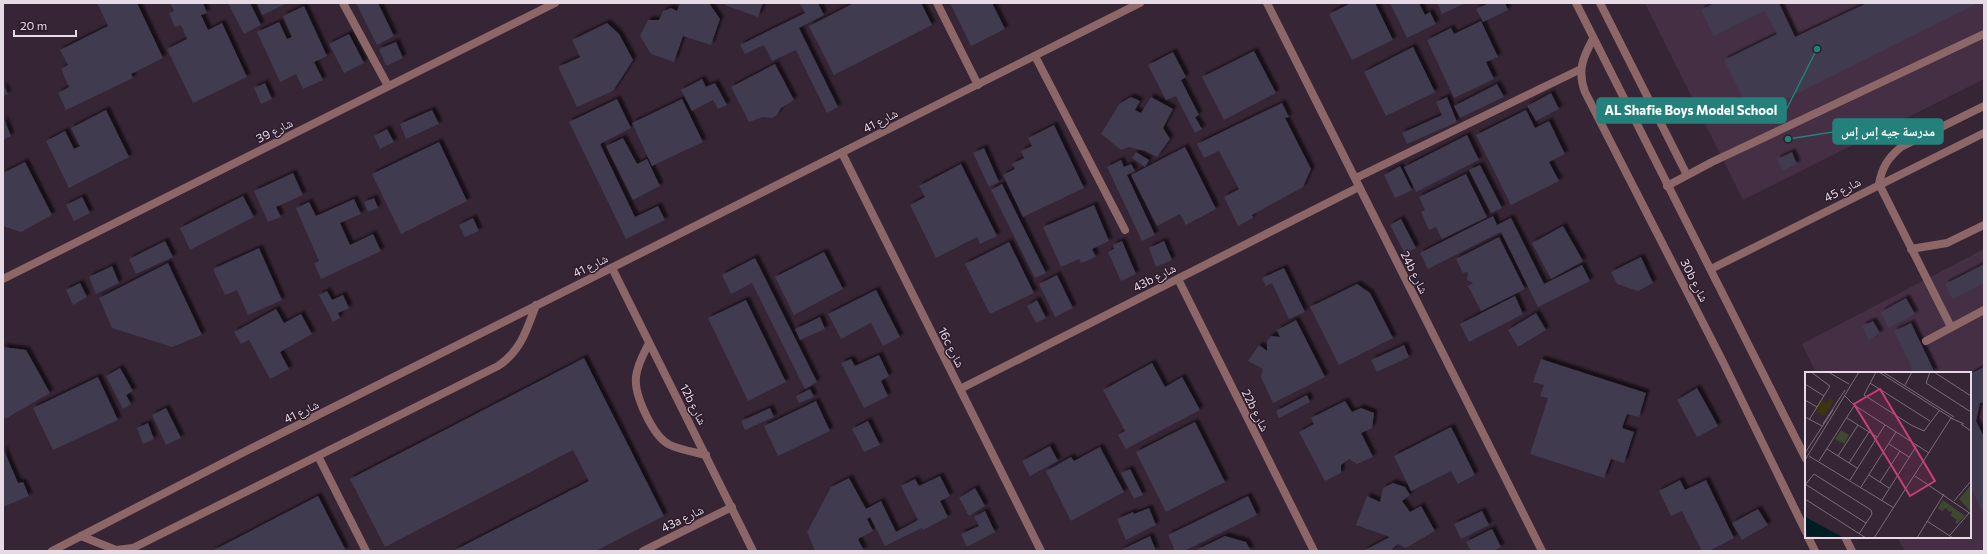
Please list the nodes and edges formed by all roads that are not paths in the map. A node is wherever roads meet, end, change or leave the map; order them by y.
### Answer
1 (343, 3) edge
2 (555, 3) edge
3 (937, 3) edge
4 (1140, 3) edge
5 (1267, 3) edge
6 (1576, 3) edge
7 (1600, 3) edge
8 (1984, 34) edge
9 (1594, 39) junction
10 (1035, 56) junction
11 (1581, 69) junction
12 (978, 85) junction
13 (388, 86) junction
14 (1984, 106) edge
15 (1984, 133) edge
16 (842, 153) junction
17 (1687, 175) junction
18 (1356, 178) junction
19 (1879, 184) junction
20 (1667, 186) junction
21 (1360, 187) junction
22 (1984, 225) edge
23 (1125, 230) dead end
24 (1911, 249) junction
25 (612, 268) junction
26 (1711, 269) junction
27 (3, 279) edge
28 (1178, 279) junction
29 (536, 305) junction
30 (1984, 310) edge
31 (1951, 327) junction
32 (1926, 341) dead end
33 (649, 343) junction
34 (960, 389) junction
35 (706, 455) junction
36 (318, 456) junction
37 (1805, 457) edge
38 (732, 507) junction
39 (1805, 530) edge
40 (81, 536) junction
41 (1808, 538) edge
42 (1846, 538) edge
43 (52, 551) edge
44 (366, 551) edge
45 (643, 551) edge
46 (754, 551) edge
47 (1041, 551) edge
48 (1314, 551) edge
49 (1542, 551) edge
50 (1815, 551) edge
51 (1852, 551) edge

1 - 13 street
2 - 13 street, شارع 39
3 - 12 street
4 - 10 street, شارع 41
5 - 18 street, 24b شارع
6 - 9 street, 30b شارع
7 - 17 street
8 - 17 street
9 - 11 street, 30b شارع
9 - 20 street, 30b شارع
10 - 12 street, شارع 41
10 - 23 street
11 - 18 street
11 - 39 street, 30b شارع
12 - 16 street, شارع 41
13 - 27 street, شارع 39
14 - 19 street
15 - 19 street, شارع 45
16 - 25 street, شارع 41
16 - 34 street, 16c شارع
17 - 20 street
18 - 21 street, 24b شارع
19 - 24 street
19 - 26 street, شارع 45
20 - 26 street, 30b شارع
21 - 28 street, 43b شارع
21 - 49 street, 24b شارع
22 - 24 street
24 - 31 street
25 - 29 street, شارع 41
25 - 33 street, 12b شارع
26 - 37 street, 30b شارع
28 - 34 street, 43b شارع
28 - 48 street, 22b شارع
29 - 36 street
29 - 40 street, شارع 41
30 - 31 street
31 - 32 street
33 - 35 street, 12b شارع
33 - 35 street
34 - 47 street, 16c شارع
35 - 38 street, 12b شارع
36 - 40 street
36 - 44 street
38 - 45 street, 43a شارع
38 - 46 street, 12b شارع
40 - 43 street, شارع 41
41 - 50 street
42 - 51 street

